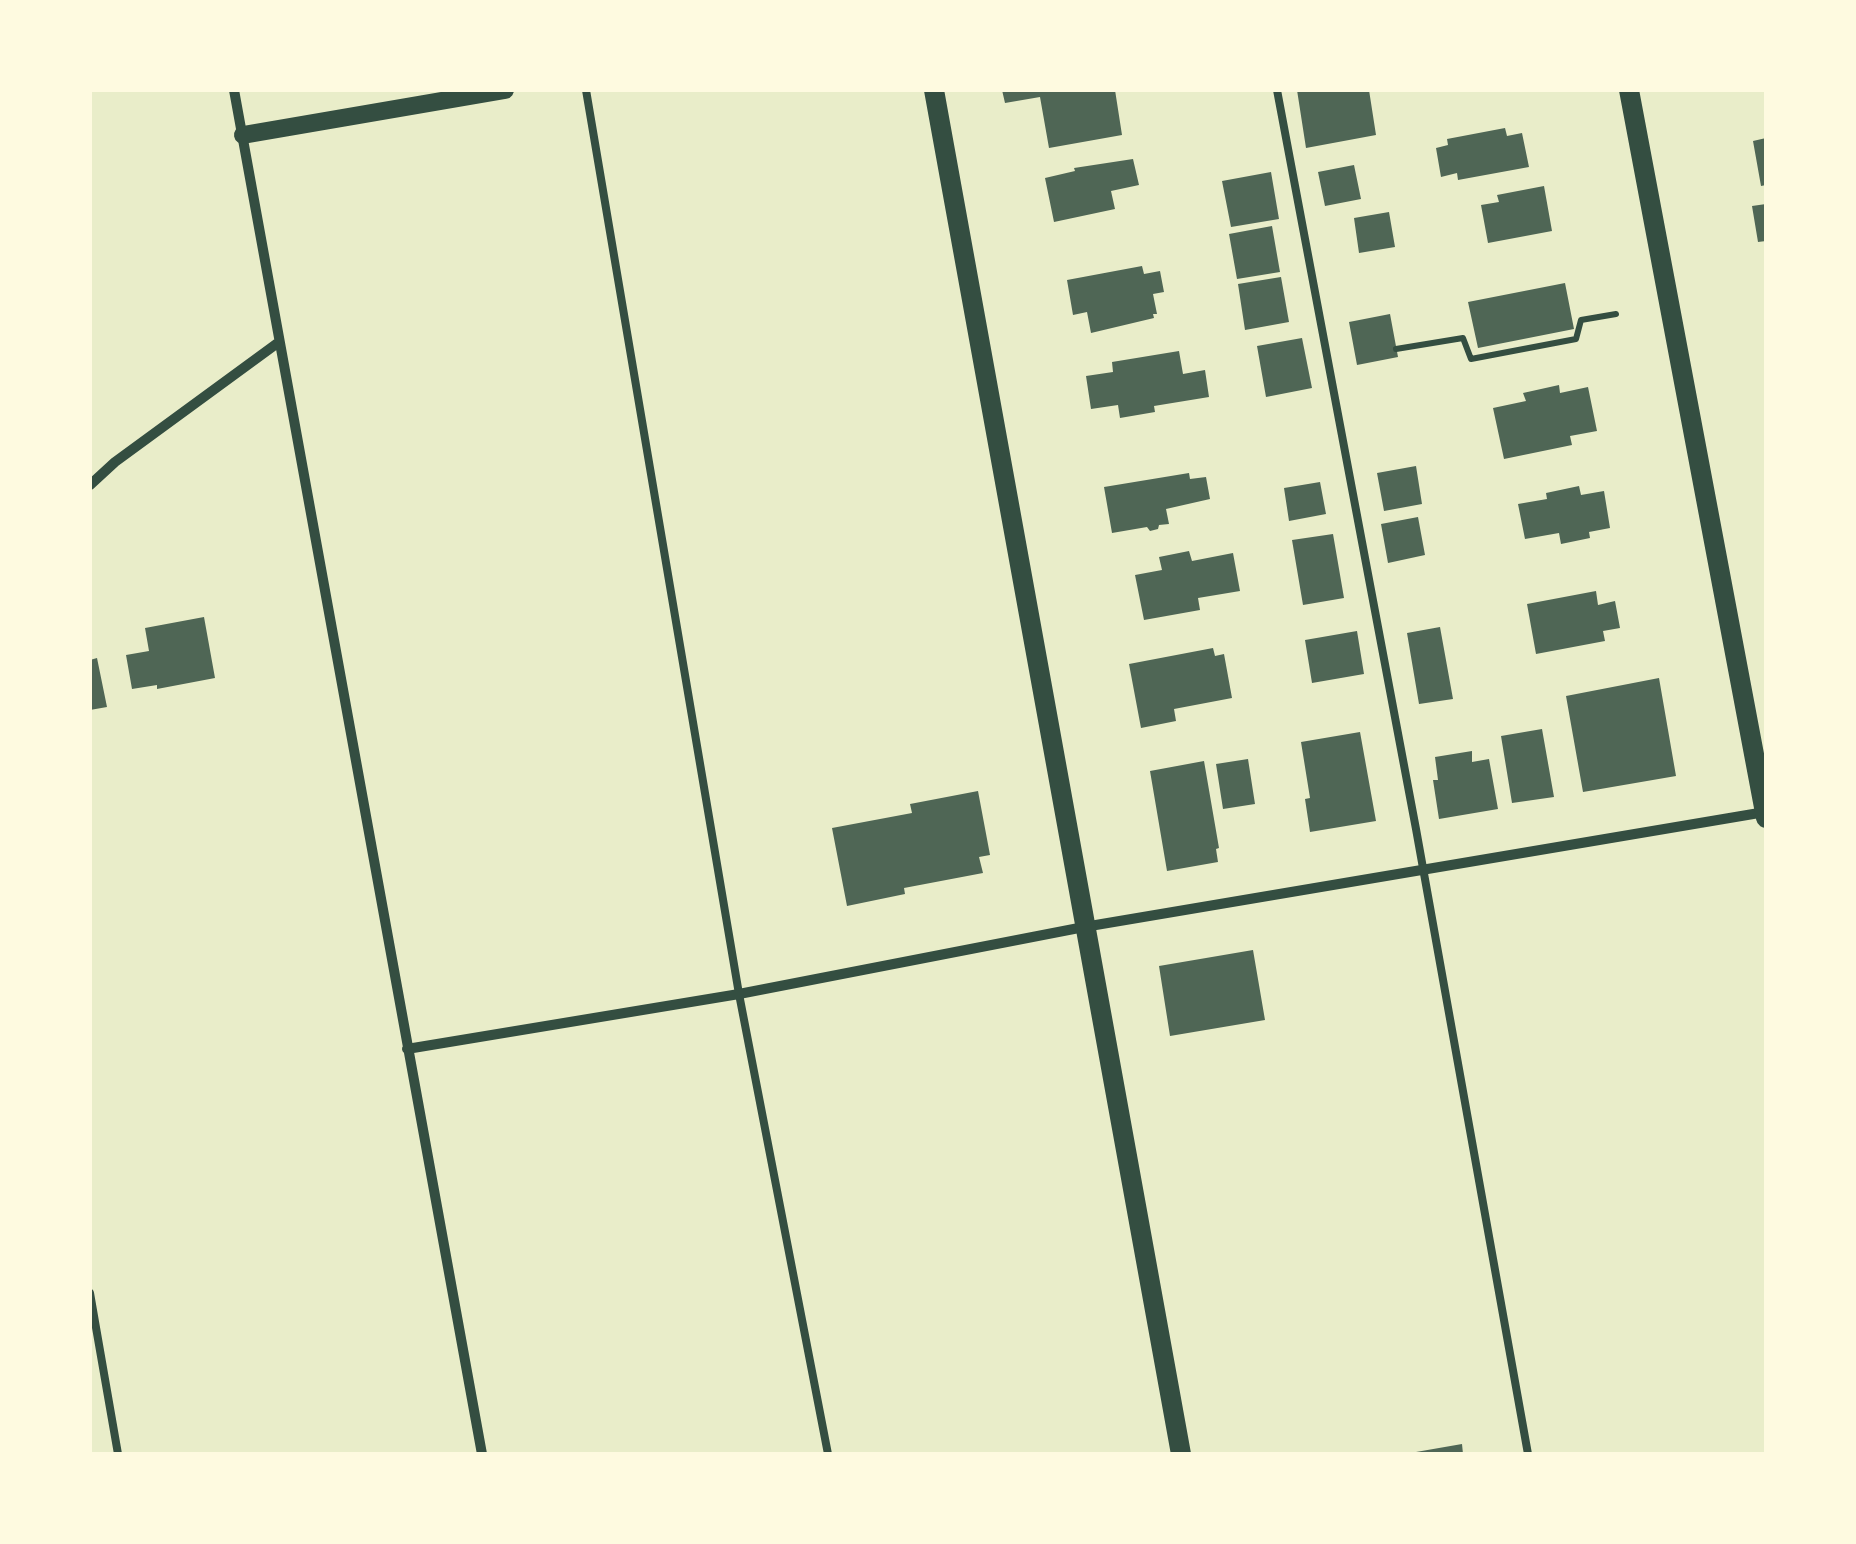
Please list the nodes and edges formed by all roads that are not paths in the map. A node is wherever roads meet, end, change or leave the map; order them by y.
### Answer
1 (234, 90) edge
2 (505, 90) edge
3 (586, 90) edge
4 (934, 90) edge
5 (1277, 90) edge
6 (1629, 90) edge
7 (243, 135) junction
8 (279, 342) junction
9 (90, 485) edge
10 (1766, 814) edge
11 (1423, 870) junction
12 (1084, 927) junction
13 (740, 994) junction
14 (407, 1049) junction
15 (90, 1293) edge
16 (118, 1454) edge
17 (482, 1454) edge
18 (828, 1454) edge
19 (1181, 1454) edge
20 (1528, 1454) edge

1 - 7 street
2 - 7 street
3 - 13 lane
4 - 12 main road
5 - 11 lane
6 - 10 main road
7 - 8 street
8 - 9 street
8 - 14 street
10 - 11 street
11 - 12 street
11 - 20 lane
12 - 13 street
12 - 19 main road
13 - 14 street
13 - 18 lane
14 - 17 street
15 - 16 lane

